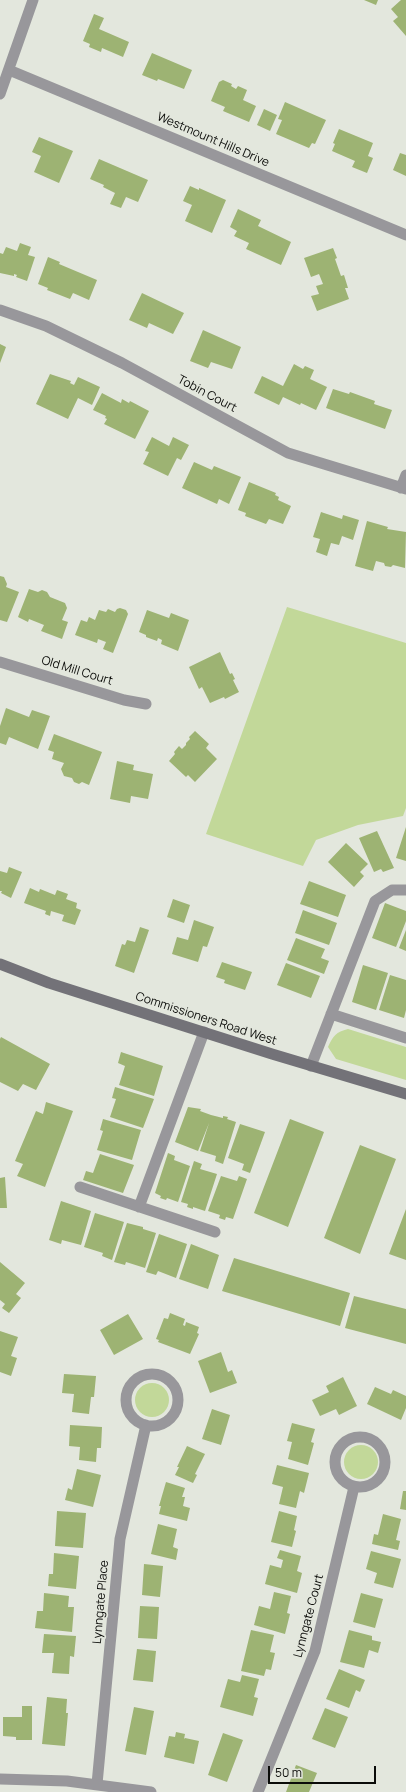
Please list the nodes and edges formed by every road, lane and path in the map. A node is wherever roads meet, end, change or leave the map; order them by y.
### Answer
1 (33, 0) edge
2 (9, 70) junction
3 (0, 94) edge
4 (406, 235) edge
5 (0, 310) edge
6 (406, 475) edge
7 (404, 488) edge
8 (0, 662) edge
9 (146, 704) dead end
10 (406, 890) edge
11 (0, 964) edge
12 (331, 1014) junction
13 (204, 1032) junction
14 (406, 1038) edge
15 (311, 1066) junction
16 (406, 1094) edge
17 (80, 1186) dead end
18 (139, 1207) junction
19 (215, 1232) dead end
20 (146, 1425) junction
21 (354, 1487) junction
22 (0, 1779) edge
23 (97, 1784) junction
24 (151, 1792) edge
25 (258, 1792) edge

1 - 2 street
2 - 3 street
2 - 4 street, Westmount Hills Drive
5 - 7 street, Tobin Court
6 - 7 street
8 - 9 street, Old Mill Court
10 - 12 street
11 - 13 main road, Commissioners Road West
12 - 14 street
12 - 15 street
13 - 15 main road, Commissioners Road West
13 - 18 street
15 - 16 main road, Commissioners Road West
17 - 18 street
18 - 19 street
20 - 20 street
20 - 23 street, Lynngate Place
21 - 21 street
21 - 25 street, Lynngate Court
22 - 23 street
23 - 24 street

